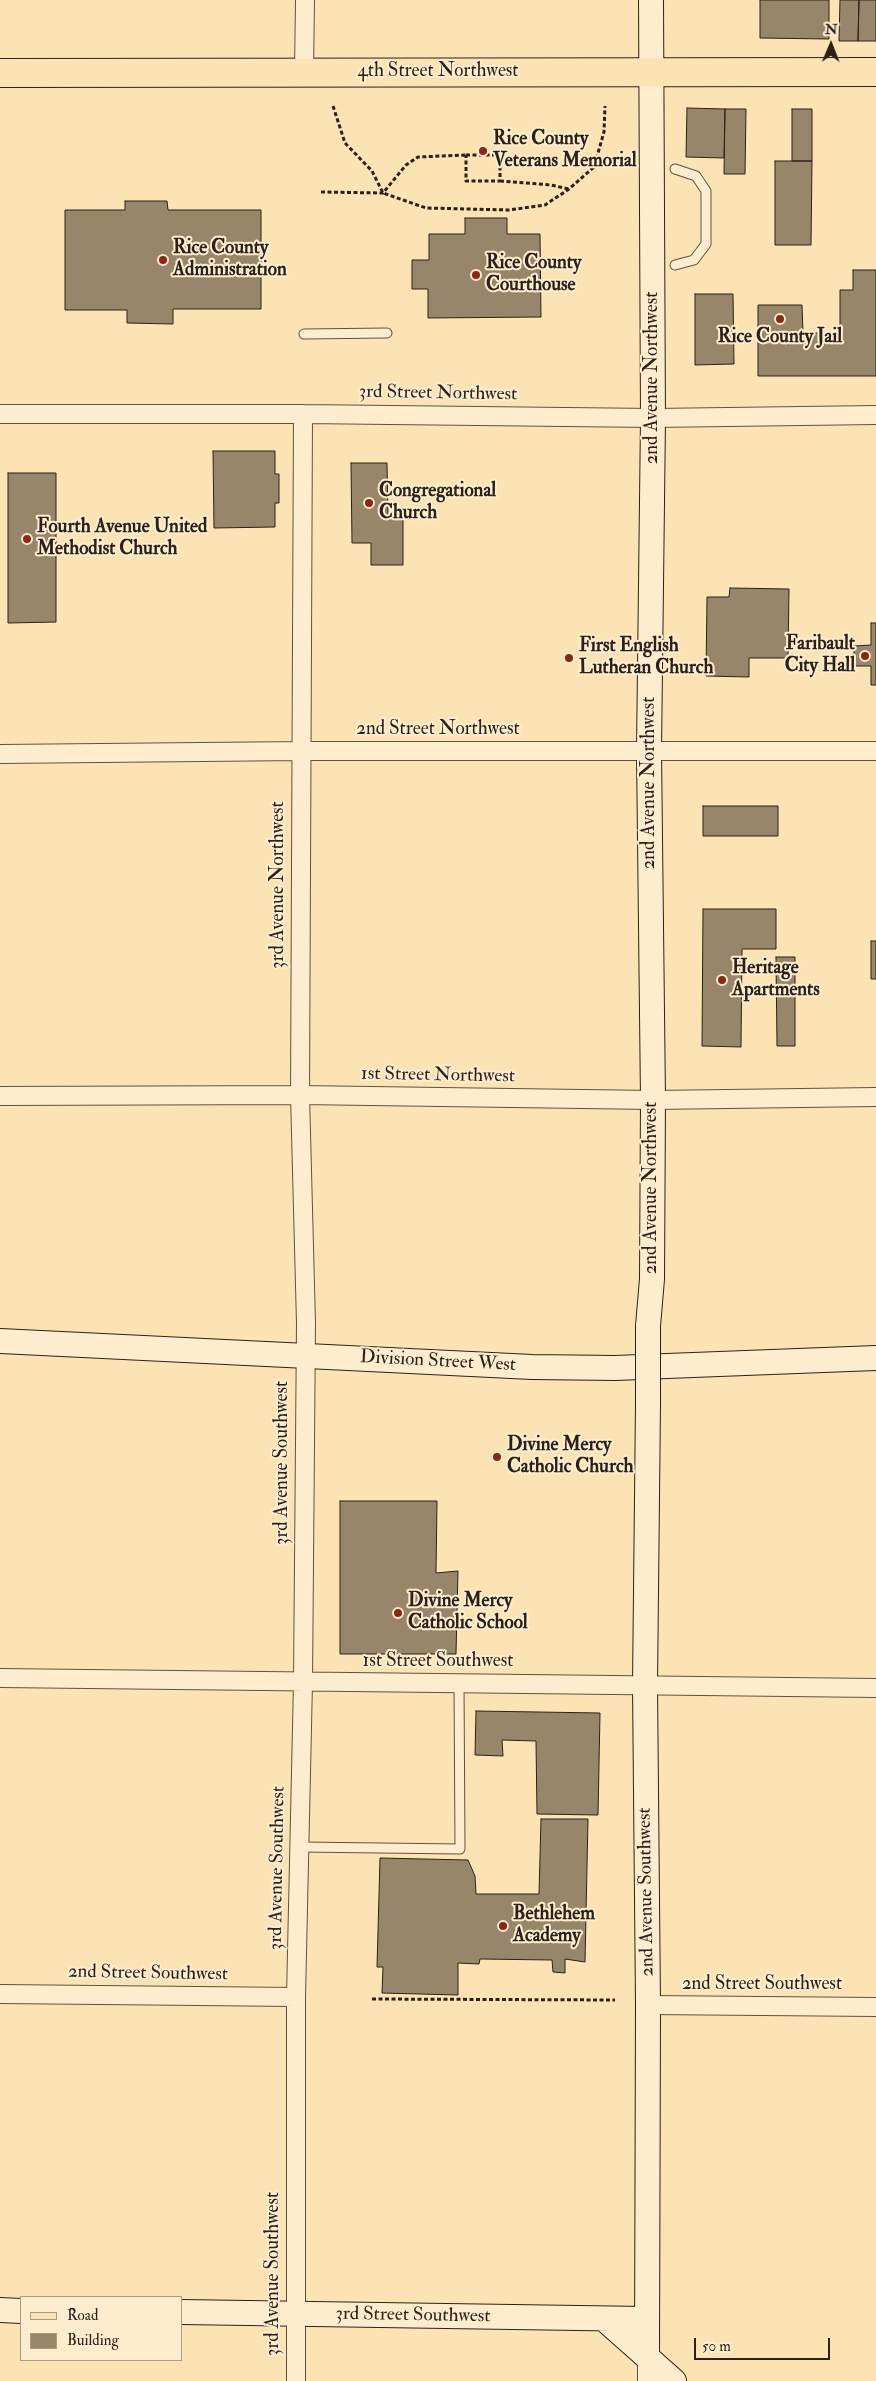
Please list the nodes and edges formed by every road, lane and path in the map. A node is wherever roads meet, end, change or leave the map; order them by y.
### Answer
1 (305, 0) edge
2 (651, 0) edge
3 (304, 72) junction
4 (876, 72) edge
5 (0, 73) edge
6 (652, 74) junction
7 (333, 106) dead end
8 (605, 106) dead end
9 (466, 155) junction
10 (675, 169) dead end
11 (500, 181) junction
12 (569, 189) junction
13 (321, 192) dead end
14 (383, 193) junction
15 (675, 265) dead end
16 (387, 333) dead end
17 (304, 334) dead end
18 (0, 414) edge
19 (303, 414) junction
20 (876, 415) edge
21 (653, 418) junction
22 (301, 751) junction
23 (649, 751) junction
24 (876, 751) edge
25 (0, 754) edge
26 (300, 1095) junction
27 (0, 1096) edge
28 (876, 1096) edge
29 (653, 1100) junction
30 (0, 1341) edge
31 (306, 1356) junction
32 (876, 1358) edge
33 (648, 1403) joint
34 (0, 1678) edge
35 (303, 1682) junction
36 (459, 1683) junction
37 (645, 1684) junction
38 (876, 1688) edge
39 (300, 1847) junction
40 (0, 1994) edge
41 (296, 1997) junction
42 (372, 1999) dead end
43 (615, 2000) dead end
44 (648, 2005) junction
45 (876, 2007) edge
46 (0, 2310) edge
47 (20, 2311) edge
48 (182, 2312) edge
49 (295, 2314) junction
50 (604, 2319) junction
51 (645, 2319) junction
52 (646, 2356) junction
53 (296, 2381) edge
54 (647, 2381) edge
55 (674, 2381) edge

1 - 3 street
2 - 6 street, 2nd Avenue Northwest
3 - 5 main road, 4th Street Northwest
3 - 6 main road, 4th Street Northwest
4 - 6 main road, 4th Street Northwest
6 - 21 street, 2nd Avenue Northwest
7 - 14 path
8 - 12 path
9 - 11 path
9 - 11 path
9 - 14 path
10 - 15 lane
11 - 12 path
12 - 14 path
13 - 14 path
16 - 17 lane
18 - 19 street, 3rd Street Northwest
19 - 21 street, 3rd Street Northwest
19 - 22 street, 3rd Avenue Northwest
20 - 21 street, 3rd Street Northwest
21 - 23 street, 2nd Avenue Northwest
22 - 23 street, 2nd Street Northwest
22 - 25 street, 2nd Street Northwest
22 - 26 street, 3rd Avenue Northwest
23 - 24 street, 2nd Street Northwest
23 - 29 street, 2nd Avenue Northwest
26 - 27 street, 1st Street Northwest
26 - 29 street, 1st Street Northwest
26 - 31 street, 3rd Avenue Northwest
28 - 29 street, 1st Street Northwest
29 - 33 street, 2nd Avenue Northwest, bridge
30 - 31 street, Division Street West
31 - 32 street, Division Street West
31 - 35 street, 3rd Avenue Southwest
33 - 37 street, 2nd Avenue Southwest
34 - 35 street, 1st Street Southwest
35 - 36 street, 1st Street Southwest
35 - 39 street, 3rd Avenue Southwest
36 - 37 street, 1st Street Southwest
36 - 39 lane
37 - 38 street, 1st Street Southwest
37 - 44 street, 2nd Avenue Southwest
39 - 41 street, 3rd Avenue Southwest
40 - 41 street, 2nd Street Southwest
41 - 49 street, 3rd Avenue Southwest
42 - 43 path
44 - 45 street, 2nd Street Southwest
44 - 51 street, 2nd Avenue Southwest
46 - 47 street
48 - 49 street, 3rd Street Southwest
49 - 50 street, 3rd Street Southwest
49 - 53 street, 3rd Avenue Southwest
50 - 51 street, 3rd Street Southwest
50 - 52 street
51 - 52 street, 2nd Avenue Southwest
52 - 54 street, 2nd Avenue Southwest
52 - 55 street

